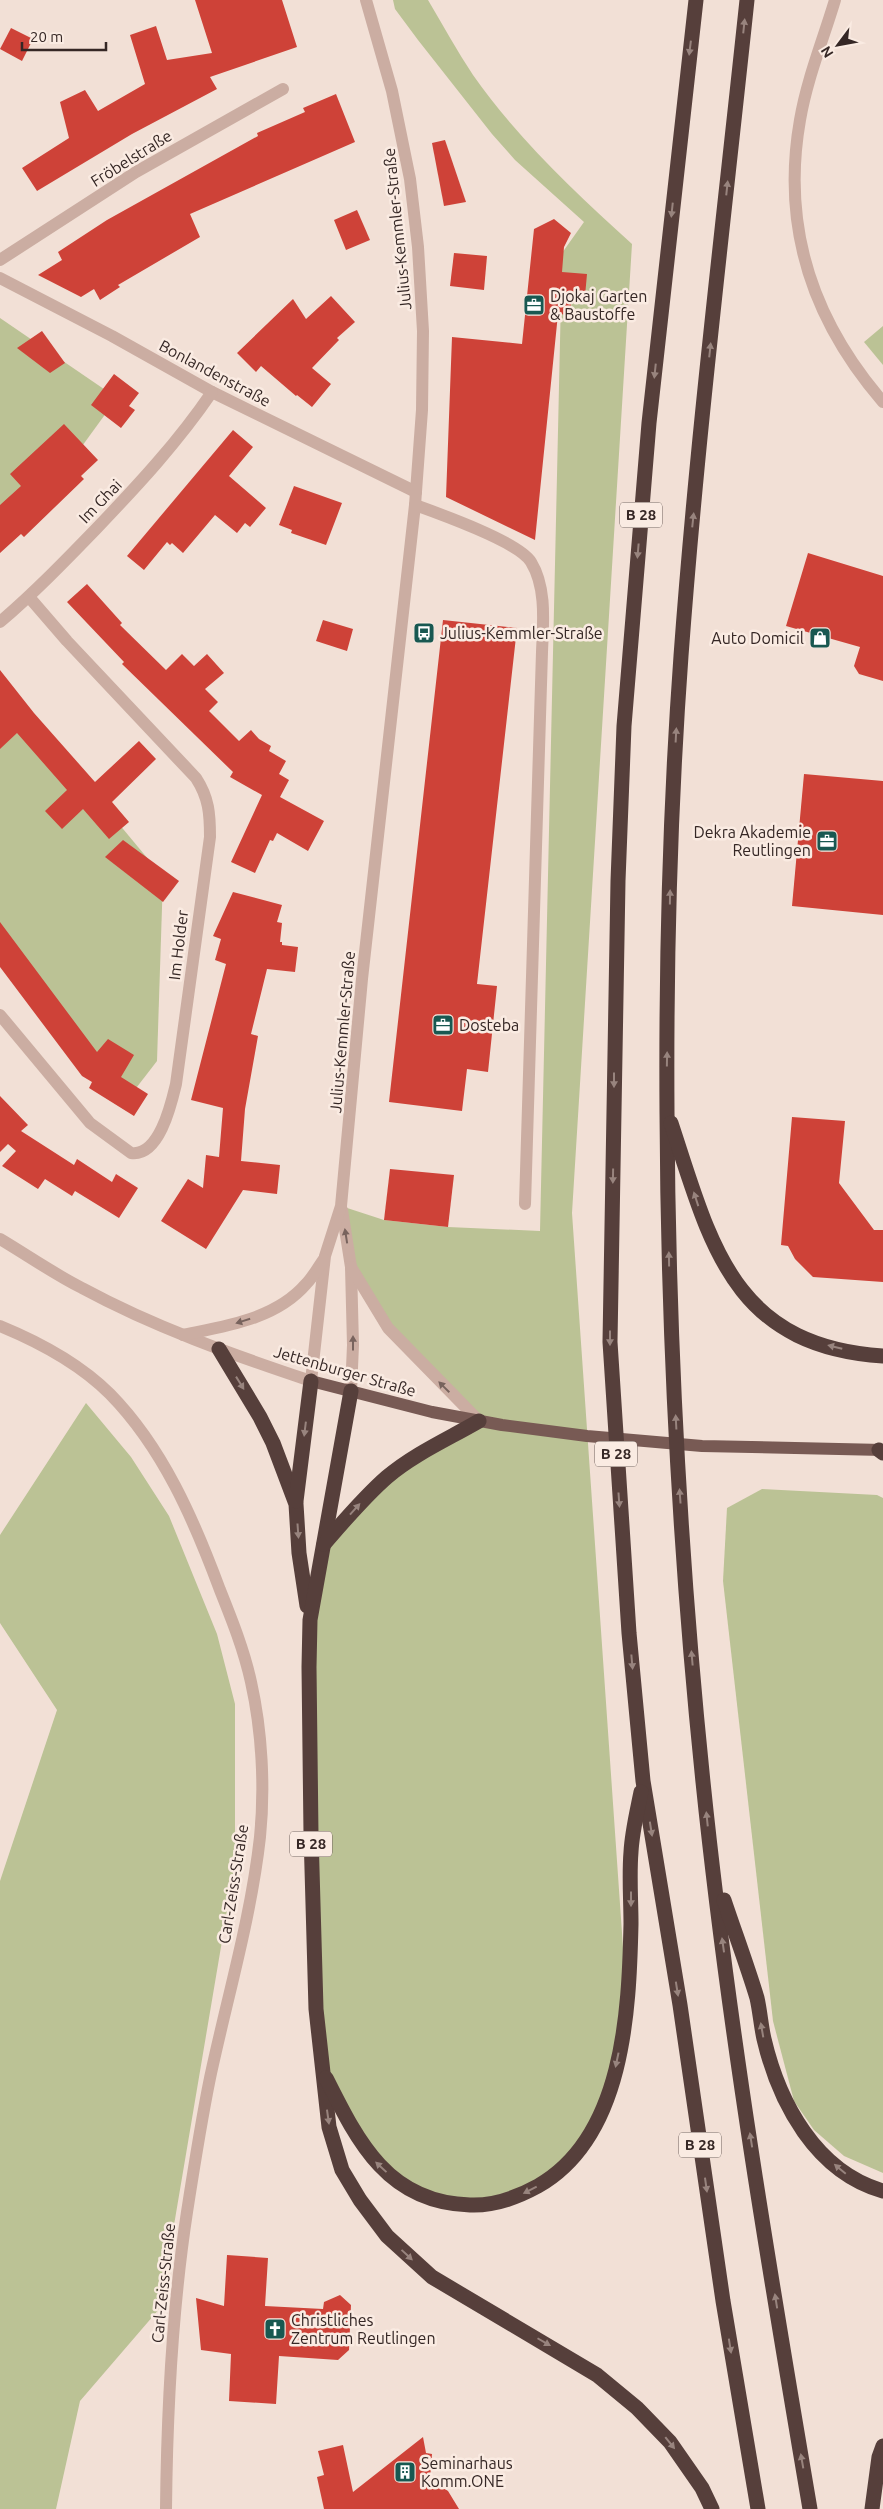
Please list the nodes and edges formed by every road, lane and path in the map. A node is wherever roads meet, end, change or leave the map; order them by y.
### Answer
1 (366, 0) edge
2 (696, 0) edge
3 (747, 0) edge
4 (835, 0) edge
5 (283, 89) dead end
6 (0, 260) edge
7 (0, 278) edge
8 (212, 392) junction
9 (883, 402) edge
10 (416, 498) junction
11 (29, 597) junction
12 (0, 622) edge
13 (0, 1015) edge
14 (667, 1108) junction
15 (525, 1204) dead end
16 (341, 1206) junction
17 (0, 1239) edge
18 (325, 1256) junction
19 (351, 1267) junction
20 (0, 1326) edge
21 (183, 1335) junction
22 (219, 1349) junction
23 (883, 1356) edge
24 (311, 1381) junction
25 (351, 1391) junction
26 (479, 1421) junction
27 (882, 1451) edge
28 (296, 1504) junction
29 (322, 1545) junction
30 (310, 1620) junction
31 (643, 1781) junction
32 (713, 1868) junction
33 (321, 2069) junction
34 (883, 2190) edge
35 (883, 2446) edge
36 (166, 2509) edge
37 (712, 2509) edge
38 (758, 2509) edge
39 (810, 2509) edge
40 (872, 2509) edge

1 - 10 street, Julius-Kemmler-Straße
2 -> 31 highway, B 28
14 -> 3 highway
4 - 9 street
5 - 6 street, Fröbelstraße
7 - 8 street, Bonlandenstraße
8 - 10 street, Bonlandenstraße
8 - 11 street, Im Ghai
10 - 15 street, Bonlandenstraße
10 - 16 street, Julius-Kemmler-Straße
11 - 12 street, Im Ghai
11 - 13 street, Im Holder
23 -> 14 highway
32 -> 14 highway
16 - 18 street, Julius-Kemmler-Straße
19 -> 16 street, Julius-Kemmler-Straße
17 - 21 street, Jettenburger Straße
18 -> 21 street
18 - 24 street, Julius-Kemmler-Straße
25 -> 19 street, Julius-Kemmler-Straße
26 -> 19 street, Julius-Kemmler-Straße
20 - 36 street, Carl-Zeiss-Straße
21 - 22 street, Jettenburger Straße
22 - 24 street, Jettenburger Straße
22 -> 28 highway, B 28
24 - 25 main road, Jettenburger Straße
24 -> 28 highway, B 28
25 - 26 main road, Jettenburger Straße
25 - 29 highway, B 28
26 - 27 main road, Jettenburger Straße
29 -> 26 highway
28 -> 30 highway, B 28
29 - 30 highway, B 28
30 - 33 highway, B 28
31 -> 33 highway
31 -> 38 highway, B 28
34 -> 32 highway
39 -> 32 highway
33 -> 37 highway, B 28
35 - 40 highway

